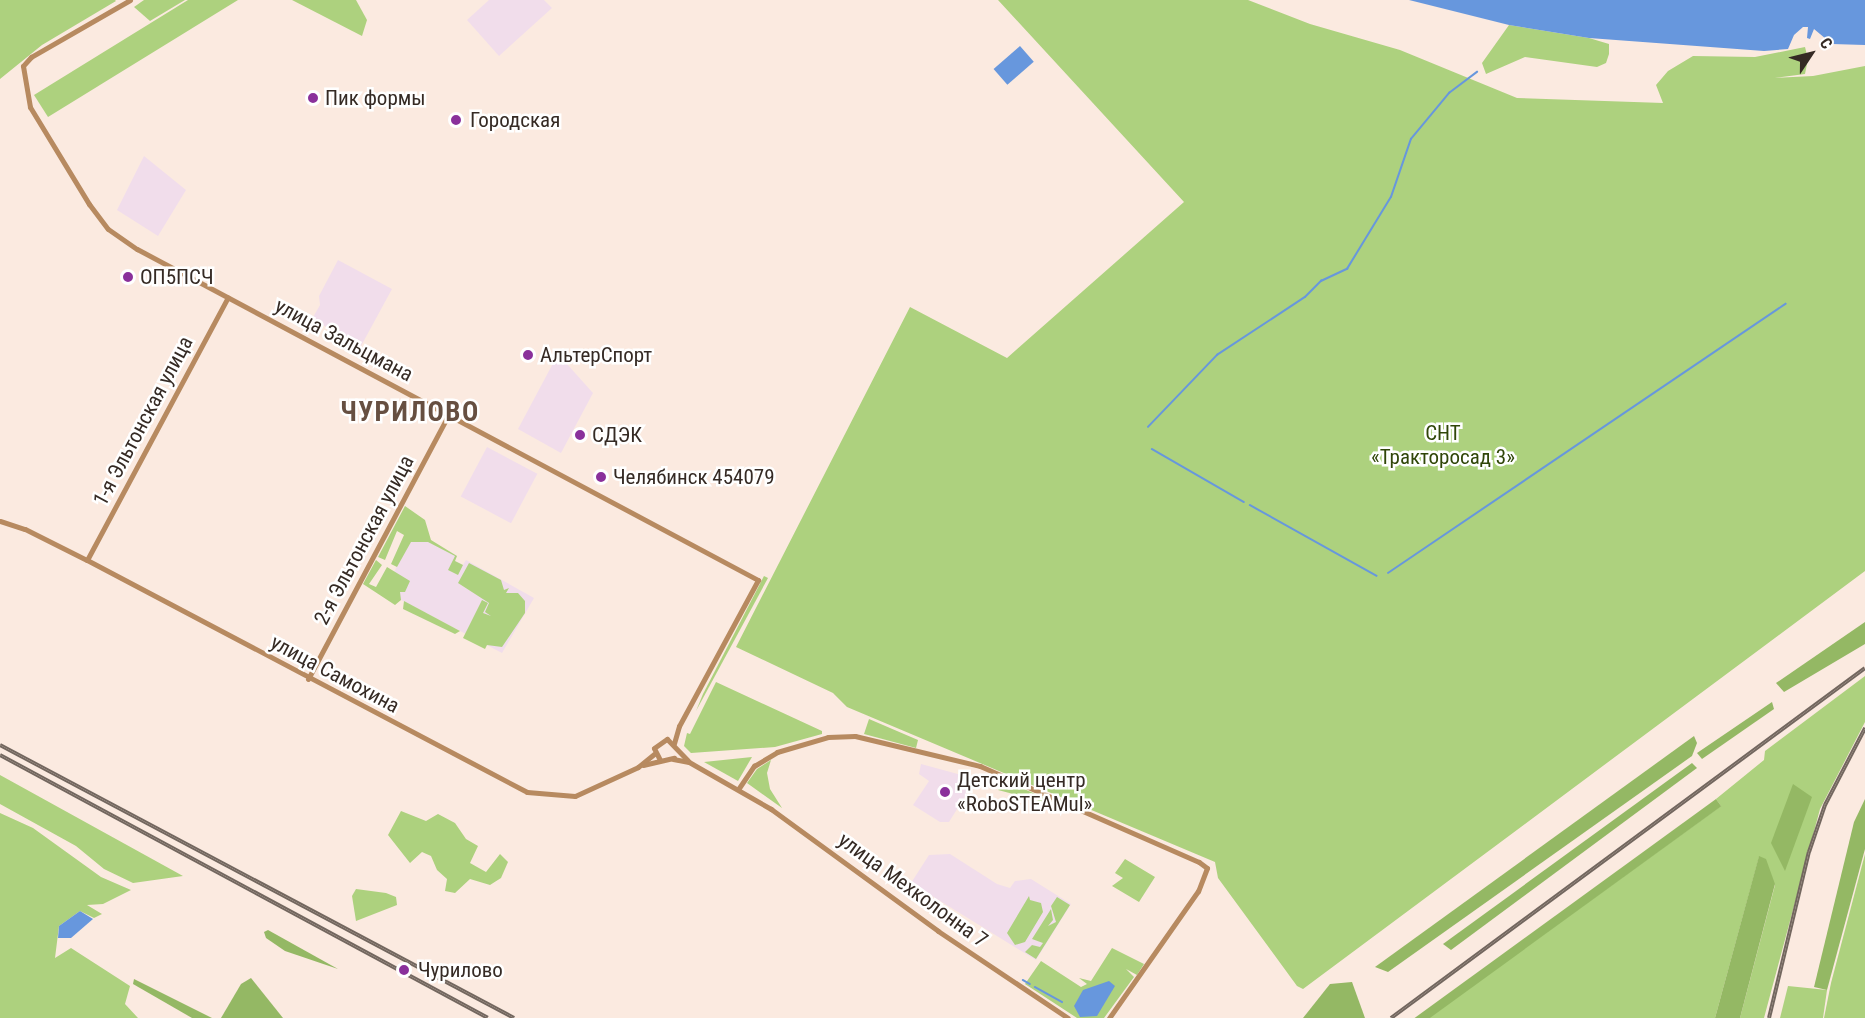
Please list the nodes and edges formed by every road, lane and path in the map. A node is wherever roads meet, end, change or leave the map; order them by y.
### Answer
1 (130, 0) edge
2 (228, 297) junction
3 (448, 416) junction
4 (0, 521) edge
5 (87, 560) junction
6 (308, 679) junction
7 (679, 726) junction
8 (667, 739) junction
9 (674, 743) junction
10 (677, 750) junction
11 (654, 754) junction
12 (673, 759) junction
13 (660, 760) junction
14 (689, 762) junction
15 (641, 765) junction
16 (739, 788) junction
17 (1068, 1018) edge
18 (1109, 1018) edge

1 - 2 street, улица Зальцмана
2 - 3 street, улица Зальцмана
2 - 5 street, 1-я Эльтонская улица
3 - 6 street, 2-я Эльтонская улица
3 - 7 street, улица Зальцмана
4 - 5 street, улица Самохина
5 - 6 street, улица Самохина
6 - 15 street, улица Самохина
7 - 8 street
7 - 9 street
8 - 9 street
8 - 11 street
9 - 10 street
10 - 12 street
10 - 14 street
11 - 13 street
11 - 15 street
12 - 13 street
12 - 14 street
13 - 15 street
14 - 16 street, улица Мехколонна 7
16 - 17 street, улица Мехколонна 7
16 - 18 street

